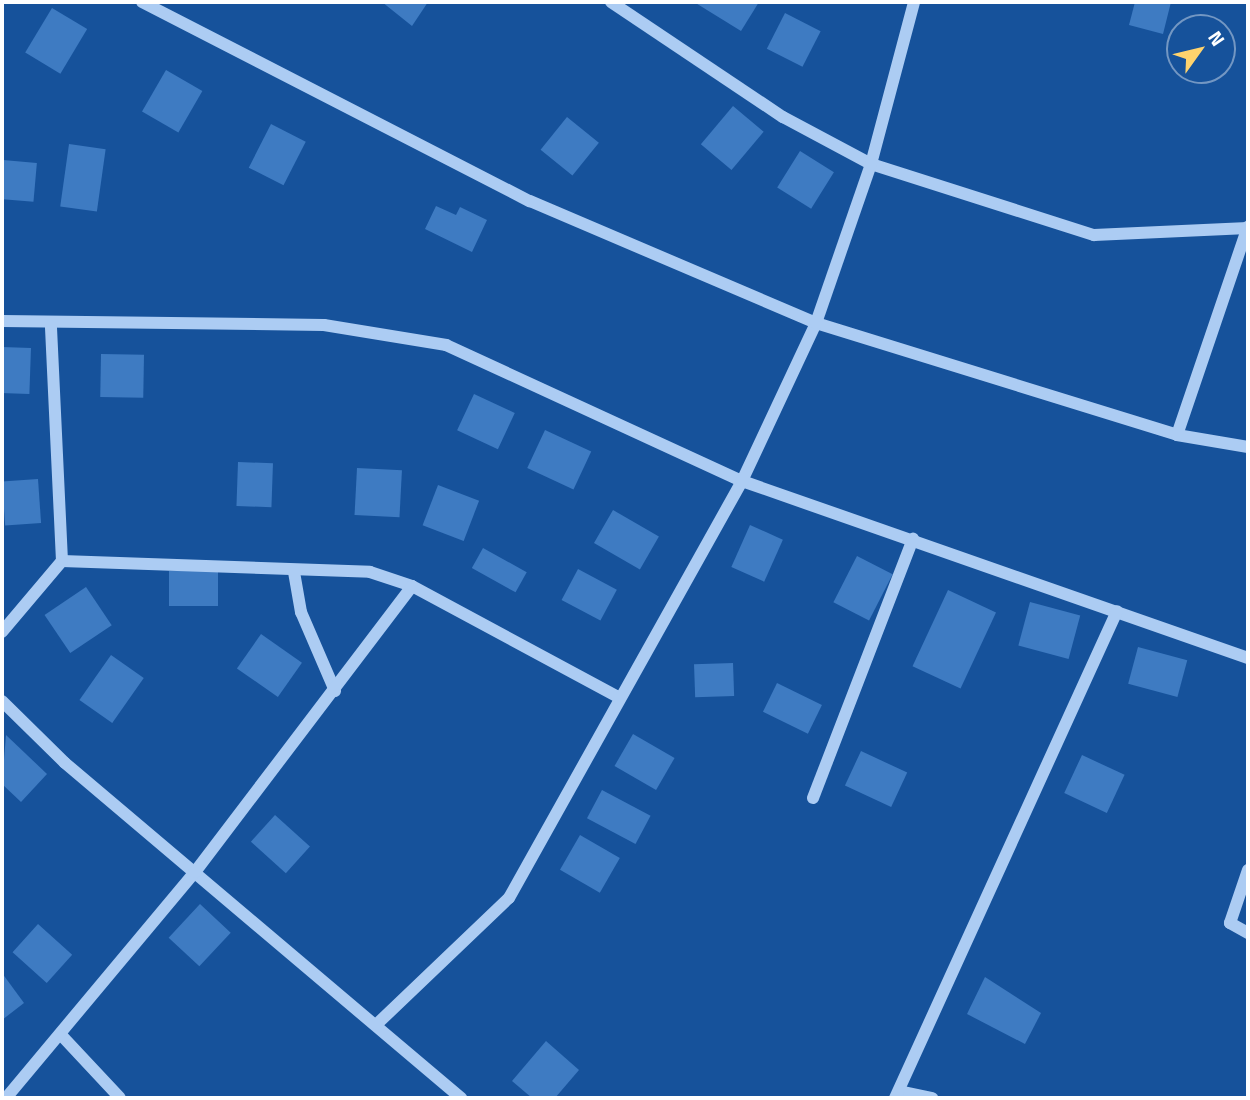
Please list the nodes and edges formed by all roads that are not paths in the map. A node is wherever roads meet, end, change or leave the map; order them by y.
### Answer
1 (142, 2) edge
2 (611, 2) edge
3 (914, 2) edge
4 (631, 7) edge
5 (871, 164) junction
6 (1248, 227) edge
7 (2, 321) edge
8 (816, 323) junction
9 (51, 327) junction
10 (1177, 435) junction
11 (1248, 447) edge
12 (742, 481) junction
13 (913, 539) junction
14 (62, 561) junction
15 (294, 572) junction
16 (412, 586) junction
17 (1117, 611) junction
18 (2, 632) edge
19 (1248, 658) edge
20 (335, 691) junction
21 (617, 696) junction
22 (3, 703) edge
23 (813, 798) dead end
24 (1248, 870) edge
25 (195, 872) junction
26 (1248, 933) edge
27 (377, 1024) junction
28 (63, 1037) junction
29 (897, 1095) edge
30 (6, 1098) edge
31 (120, 1098) edge
32 (461, 1098) edge
33 (932, 1098) edge

1 - 8 street
2 - 4 street
3 - 5 street
4 - 5 street
5 - 6 street
5 - 8 street
6 - 10 street
7 - 9 street
8 - 10 street
8 - 12 street
9 - 12 street
9 - 14 street
10 - 11 street
12 - 13 street
12 - 21 street
13 - 17 street
13 - 23 street
14 - 15 street
14 - 18 street
15 - 16 street
15 - 20 street
16 - 20 street
16 - 21 street
17 - 19 street
17 - 29 street
20 - 25 street
21 - 27 street
22 - 25 street
24 - 26 street
25 - 27 street
25 - 28 street
27 - 32 street
28 - 30 street
28 - 31 street
29 - 33 street

